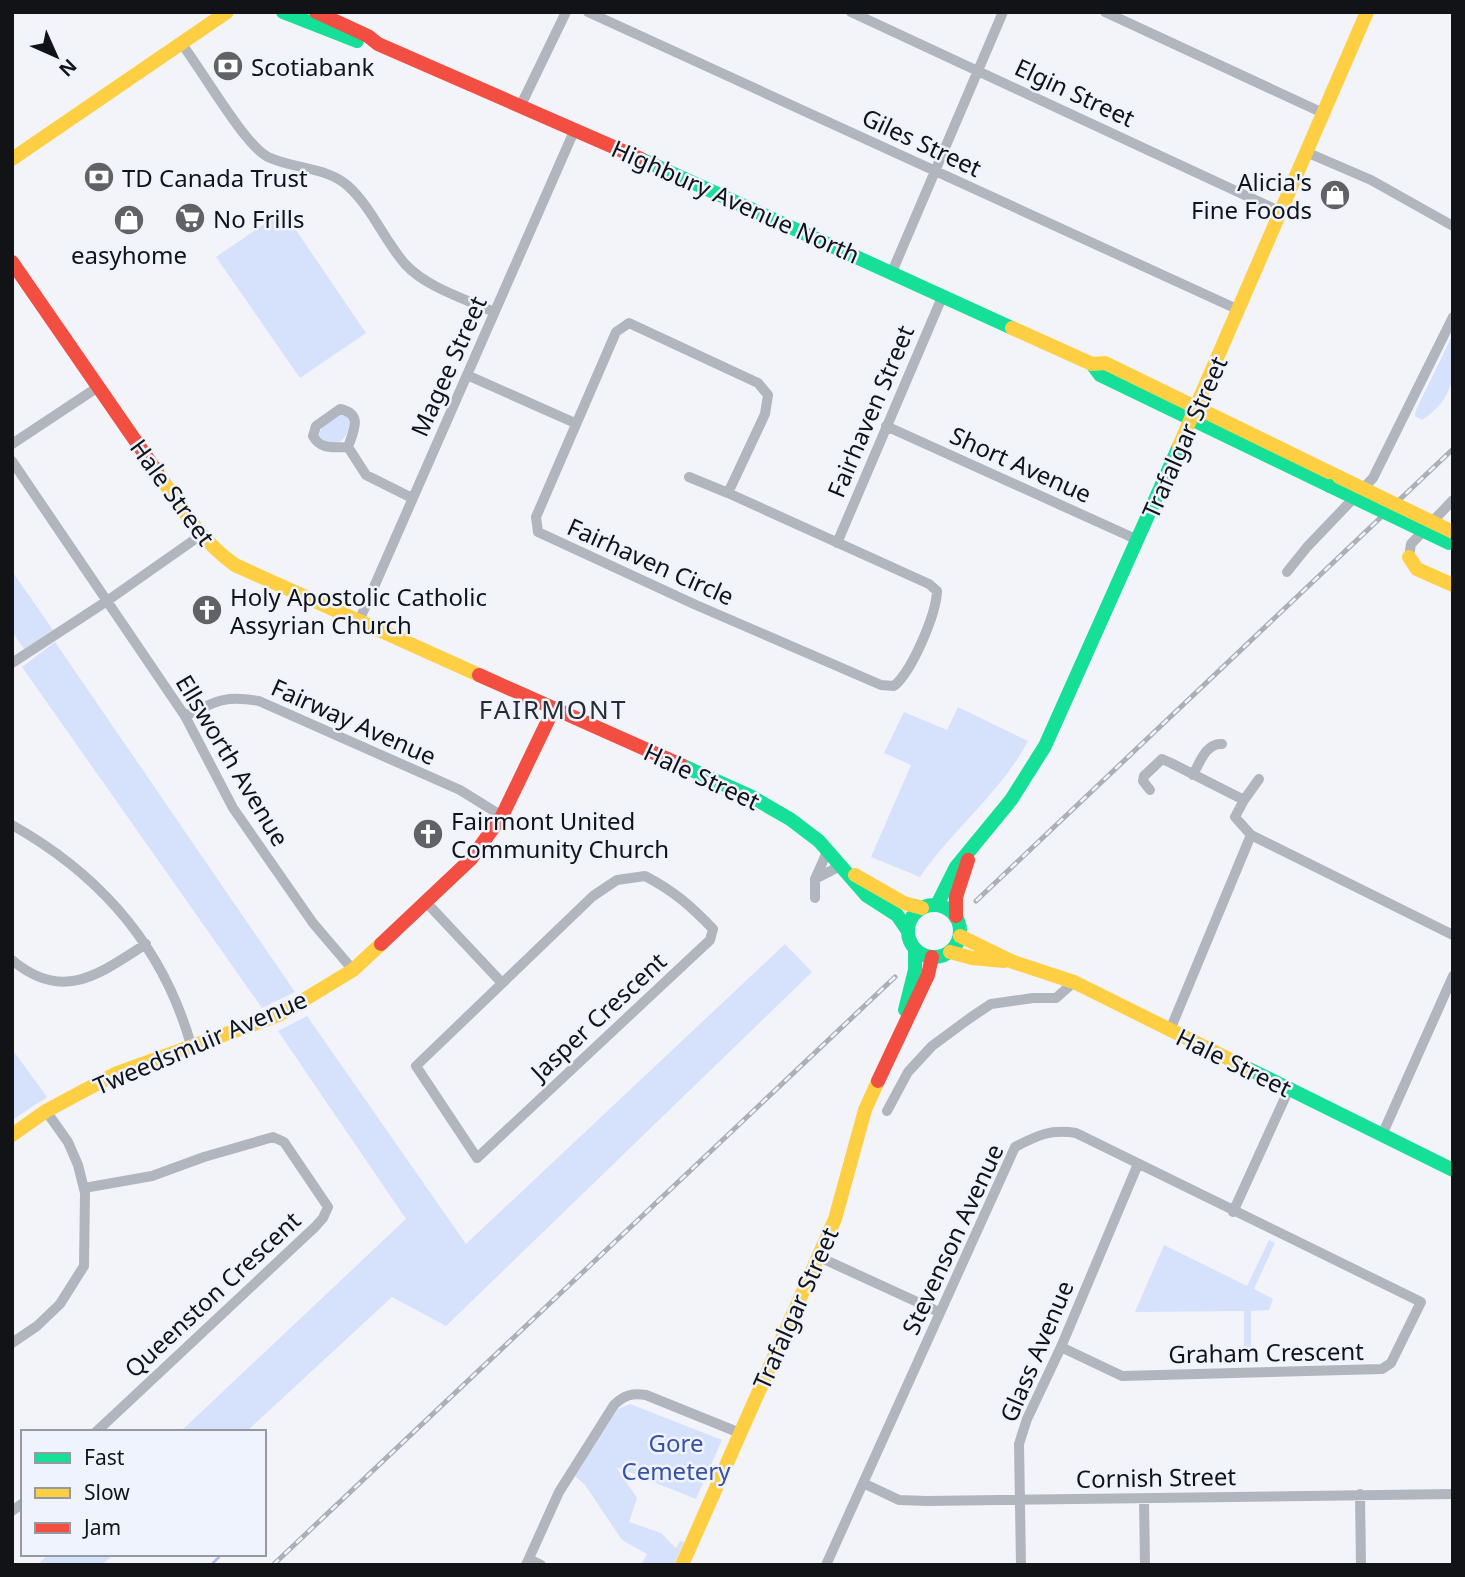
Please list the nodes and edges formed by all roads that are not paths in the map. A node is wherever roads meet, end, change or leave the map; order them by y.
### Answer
1 (207, 12) edge
2 (227, 12) edge
3 (283, 12) edge
4 (316, 12) edge
5 (566, 12) edge
6 (588, 12) edge
7 (850, 12) edge
8 (1003, 12) edge
9 (1105, 12) edge
10 (1366, 12) edge
11 (187, 39) junction
12 (378, 44) junction
13 (978, 70) junction
14 (521, 104) junction
15 (1323, 113) junction
16 (575, 129) junction
17 (1306, 152) junction
18 (12, 159) edge
19 (936, 172) junction
20 (1281, 212) junction
21 (1453, 226) edge
22 (12, 262) edge
23 (892, 272) junction
24 (943, 296) junction
25 (1239, 310) junction
26 (495, 312) junction
27 (1453, 317) edge
28 (1092, 364) junction
29 (467, 375) junction
30 (98, 387) junction
31 (1197, 406) junction
32 (1191, 421) junction
33 (575, 423) junction
34 (886, 426) junction
35 (12, 444) edge
36 (348, 447) junction
37 (12, 461) edge
38 (689, 477) dead end
39 (1334, 481) junction
40 (727, 492) junction
41 (412, 498) junction
42 (1453, 500) edge
43 (201, 535) junction
44 (1138, 540) junction
45 (1451, 540) edge
46 (837, 542) junction
47 (1409, 557) joint
48 (1287, 572) dead end
49 (1453, 585) edge
50 (107, 601) junction
51 (359, 621) junction
52 (12, 663) edge
53 (554, 708) junction
54 (185, 716) junction
55 (1222, 744) dead end
56 (1193, 775) junction
57 (1259, 779) dead end
58 (1150, 790) dead end
59 (1244, 800) junction
60 (502, 816) junction
61 (12, 825) edge
62 (1251, 835) junction
63 (973, 846) junction
64 (828, 850) junction
65 (845, 868) junction
66 (815, 880) junction
67 (815, 898) dead end
68 (425, 901) junction
69 (929, 906) junction
70 (956, 916) junction
71 (908, 931) junction
72 (1453, 935) edge
73 (960, 936) junction
74 (146, 944) junction
75 (915, 949) junction
76 (950, 952) junction
77 (932, 957) junction
78 (12, 960) edge
79 (1013, 962) junction
80 (353, 970) junction
81 (1453, 976) edge
82 (1074, 982) junction
83 (502, 983) junction
84 (1170, 1030) junction
85 (191, 1045) junction
86 (895, 1046) junction
87 (1289, 1089) junction
88 (46, 1111) junction
89 (887, 1111) dead end
90 (12, 1135) edge
91 (1382, 1135) junction
92 (1138, 1164) junction
93 (1453, 1170) edge
94 (84, 1188) junction
95 (1233, 1212) junction
96 (817, 1256) junction
97 (1406, 1294) joint
98 (939, 1311) junction
99 (12, 1343) edge
100 (1061, 1347) junction
101 (98, 1430) edge
102 (740, 1433) junction
103 (863, 1483) junction
104 (1360, 1494) junction
105 (1453, 1494) edge
106 (1019, 1499) junction
107 (1144, 1499) junction
108 (528, 1562) edge
109 (541, 1565) edge
110 (682, 1565) edge
111 (827, 1565) edge
112 (1021, 1565) edge
113 (1145, 1565) edge
114 (1361, 1565) edge

1 - 11 main road
2 - 11 main road
3 - 12 main road, Highbury Avenue North
4 - 12 main road, Highbury Avenue North
5 - 14 street
6 - 19 street, Giles Street
7 - 13 street, Elgin Street
8 - 13 street
9 - 15 street
10 - 15 main road, Trafalgar Street
11 - 18 main road
11 - 26 street
12 - 14 main road, Highbury Avenue North
13 - 19 street
13 - 20 street, Elgin Street
14 - 16 main road, Highbury Avenue North
15 - 17 main road, Trafalgar Street
16 - 23 main road, Highbury Avenue North
16 - 26 street, Magee Street
17 - 20 main road, Trafalgar Street
17 - 21 street
19 - 23 street
19 - 25 street, Giles Street
20 - 25 main road, Trafalgar Street
22 - 30 main road, Hale Street
23 - 24 main road, Highbury Avenue North
24 - 28 main road, Highbury Avenue North
24 - 34 street, Fairhaven Street
25 - 31 main road, Trafalgar Street
26 - 29 street, Magee Street
27 - 48 street
28 - 31 main road, Highbury Avenue North
28 - 32 main road, Highbury Avenue North
29 - 33 street
29 - 41 street, Magee Street
30 - 35 street
30 - 43 main road, Hale Street
31 - 32 main road, Trafalgar Street
31 - 39 main road, Highbury Avenue North
32 - 39 main road, Highbury Avenue North
32 - 44 main road, Trafalgar Street
33 - 40 street, Fairhaven Circle
33 - 46 street, Fairhaven Circle
34 - 44 street, Short Avenue
34 - 46 street, Fairhaven Street
36 - 36 street
36 - 41 street
37 - 50 street, Ellsworth Avenue
38 - 40 street
39 - 45 main road, Highbury Avenue North, bridge
40 - 46 street, Fairhaven Circle
41 - 51 street, Magee Street
42 - 47 street
43 - 50 street
43 - 51 main road, Hale Street
44 - 63 main road, Trafalgar Street
47 - 49 main road
50 - 52 street
50 - 54 street, Ellsworth Avenue
51 - 53 main road, Hale Street
53 - 60 main road, Tweedsmuir Avenue
53 - 64 main road, Hale Street
54 - 60 street, Fairway Avenue
54 - 80 street, Ellsworth Avenue
55 - 56 street
56 - 58 street
56 - 59 street
57 - 59 street
59 - 62 street
60 - 68 main road, Tweedsmuir Avenue
61 - 74 street
62 - 72 street
62 - 84 street
63 - 69 main road, Trafalgar Street
63 - 70 main road, Trafalgar Street
64 - 65 main road, Hale Street
64 - 66 street
65 - 66 street
65 - 69 main road, Hale Street
65 - 71 main road, Hale Street
66 - 67 street
68 - 80 main road, Tweedsmuir Avenue
68 - 83 street
69 - 70 main road
69 - 71 main road
70 - 73 main road
71 - 75 main road
73 - 76 main road
73 - 79 main road, Hale Street
74 - 78 street
74 - 85 street
75 - 77 main road
75 - 86 main road, Trafalgar Street
76 - 77 main road
76 - 79 main road, Hale Street
77 - 86 main road, Trafalgar Street
79 - 82 main road, Hale Street
80 - 85 main road, Tweedsmuir Avenue
81 - 91 street
82 - 84 main road, Hale Street
82 - 89 street
83 - 83 street, Jasper Crescent
84 - 87 main road, Hale Street
85 - 88 main road, Tweedsmuir Avenue
86 - 96 main road, Trafalgar Street
87 - 91 main road, Hale Street
87 - 95 street
88 - 90 main road, Tweedsmuir Avenue
88 - 94 street
91 - 93 main road, Hale Street
92 - 95 street, Stevenson Avenue
92 - 98 street, Stevenson Avenue
92 - 100 street, Glass Avenue
94 - 99 street
94 - 101 street, Queenston Crescent
95 - 97 street, Stevenson Avenue
96 - 98 street, Stevenson Avenue
96 - 102 main road, Trafalgar Street
97 - 100 street, Graham Crescent
98 - 103 street, Stevenson Avenue
100 - 106 street, Glass Avenue
102 - 108 street
102 - 110 main road, Trafalgar Street
103 - 106 street, Cornish Street
103 - 111 street, Stevenson Avenue
104 - 105 street, Cornish Street
104 - 107 street, Cornish Street
104 - 114 street
106 - 107 street, Cornish Street
106 - 112 street, Glass Avenue
107 - 113 street
108 - 109 street

